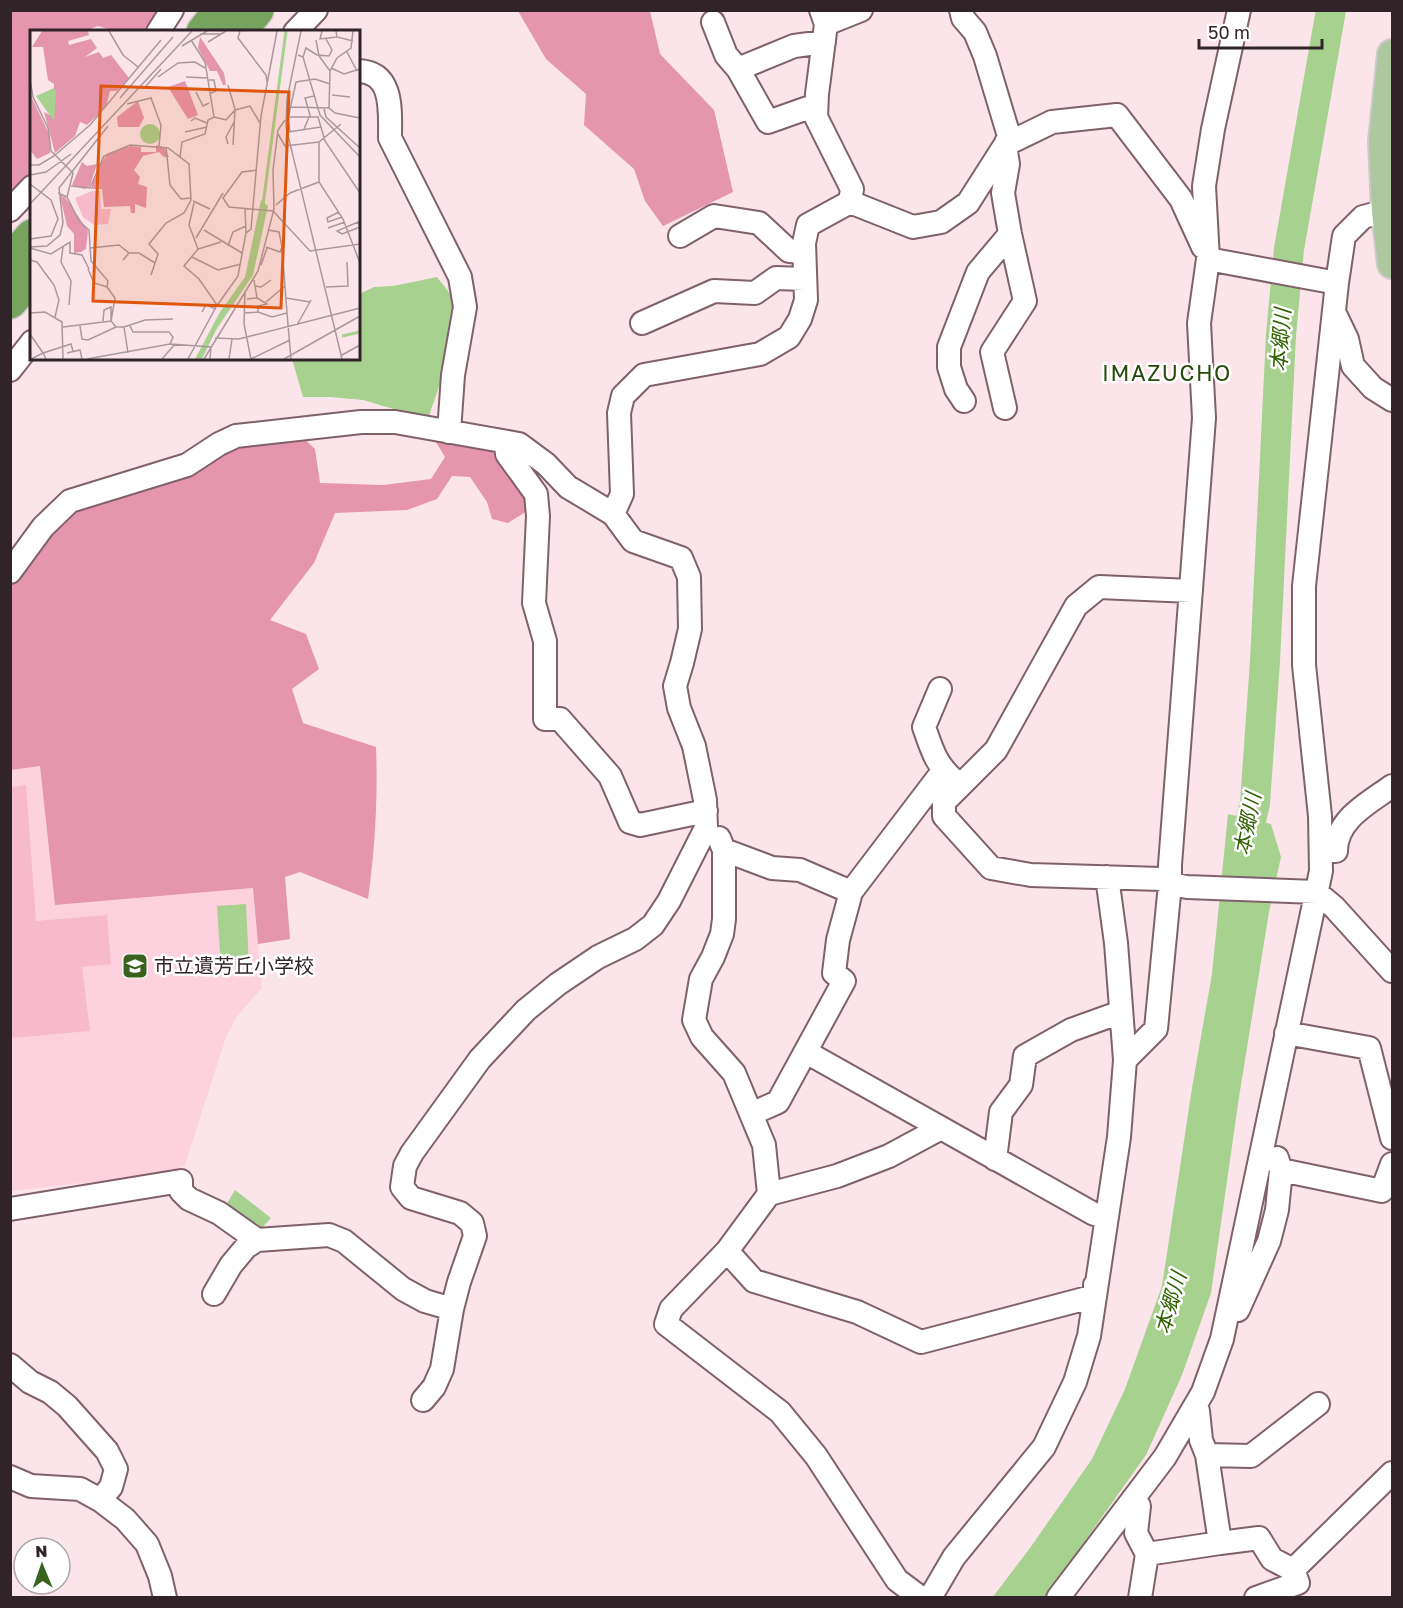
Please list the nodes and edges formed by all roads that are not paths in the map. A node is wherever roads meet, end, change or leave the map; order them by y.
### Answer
1 (172, 10) edge
2 (203, 10) edge
3 (220, 10) edge
4 (257, 10) edge
5 (316, 10) edge
6 (861, 10) edge
7 (961, 10) edge
8 (1239, 10) edge
9 (713, 22) dead end
10 (824, 25) edge
11 (160, 30) edge
12 (190, 30) edge
13 (205, 30) edge
14 (241, 30) edge
15 (298, 30) edge
16 (1392, 54) edge
17 (738, 69) junction
18 (360, 71) edge
19 (816, 105) junction
20 (1005, 145) junction
21 (30, 189) edge
22 (850, 202) junction
23 (10, 210) edge
24 (1386, 211) junction
25 (1010, 234) junction
26 (680, 236) dead end
27 (30, 238) edge
28 (804, 252) junction
29 (10, 261) edge
30 (1218, 261) junction
31 (1392, 264) edge
32 (805, 279) junction
33 (30, 280) edge
34 (1329, 282) junction
35 (10, 302) edge
36 (1334, 310) junction
37 (642, 323) dead end
38 (30, 345) edge
39 (10, 370) edge
40 (1392, 400) edge
41 (964, 401) dead end
42 (1005, 408) dead end
43 (449, 432) junction
44 (506, 442) junction
45 (613, 514) junction
46 (10, 572) edge
47 (1191, 591) junction
48 (940, 689) dead end
49 (943, 771) junction
50 (961, 785) junction
51 (1392, 786) edge
52 (706, 819) junction
53 (1321, 849) junction
54 (724, 850) junction
55 (1107, 877) junction
56 (1178, 886) junction
57 (851, 892) junction
58 (1316, 892) junction
59 (1392, 971) edge
60 (1121, 1012) junction
61 (1286, 1034) junction
62 (806, 1052) junction
63 (1125, 1060) junction
64 (751, 1114) junction
65 (941, 1128) junction
66 (1119, 1137) junction
67 (1392, 1138) edge
68 (1263, 1143) junction
69 (995, 1159) junction
70 (1392, 1164) edge
71 (1281, 1170) junction
72 (769, 1194) junction
73 (10, 1209) edge
74 (1094, 1215) junction
75 (257, 1240) junction
76 (727, 1251) junction
77 (214, 1294) dead end
78 (1095, 1296) junction
79 (452, 1308) junction
80 (1222, 1339) junction
81 (11, 1365) edge
82 (423, 1400) dead end
83 (1318, 1404) dead end
84 (1193, 1409) junction
85 (1206, 1455) junction
86 (1392, 1473) edge
87 (10, 1477) edge
88 (1133, 1499) junction
89 (100, 1500) junction
90 (1220, 1543) junction
91 (1147, 1554) junction
92 (1293, 1570) junction
93 (165, 1598) edge
94 (921, 1598) edge
95 (930, 1598) edge
96 (1058, 1598) edge
97 (1140, 1598) edge
98 (1256, 1598) edge

1 - 11 street
2 - 12 highway
3 - 13 highway
4 - 14 highway
5 - 15 street
6 - 10 street
7 - 20 street
8 - 30 street
9 - 17 street
10 - 17 street
10 - 19 street
16 - 24 main road
17 - 19 street
18 - 43 street
19 - 22 street
20 - 22 street
20 - 25 street
20 - 30 street
21 - 23 street
22 - 28 street
24 - 31 main road
24 - 34 street
25 - 41 street
25 - 42 street
26 - 28 street
27 - 29 highway
28 - 32 street
30 - 34 street
30 - 47 street
32 - 37 street
32 - 45 street
33 - 35 highway
34 - 36 street
36 - 40 street
36 - 53 street
38 - 39 street
43 - 44 street
43 - 46 street
44 - 45 street
44 - 52 street
45 - 52 street
47 - 50 street
47 - 56 street
48 - 49 street
49 - 50 street
49 - 57 street
50 - 55 street
51 - 53 street
52 - 54 street
52 - 79 street
53 - 58 street
54 - 57 street
54 - 64 street
55 - 56 street
55 - 60 street
56 - 58 street
56 - 63 street
57 - 62 street
58 - 59 street
58 - 61 street
60 - 63 street
60 - 69 street
61 - 67 street
61 - 68 street
62 - 64 street
62 - 65 street
63 - 66 street
64 - 72 street
65 - 69 street
65 - 72 street
66 - 74 street
66 - 78 street
68 - 71 street
68 - 80 street
69 - 74 street
70 - 71 street
71 - 80 street
72 - 76 street
73 - 75 street
74 - 78 street
75 - 77 street
75 - 79 street
76 - 78 street
76 - 94 street
78 - 95 street
79 - 82 street
80 - 84 street
81 - 89 street
83 - 85 street
84 - 85 street
84 - 88 street
85 - 90 street
86 - 92 street
87 - 89 street
88 - 91 street
88 - 96 street
89 - 93 street
90 - 91 street
90 - 92 street
91 - 97 street
92 - 98 street

